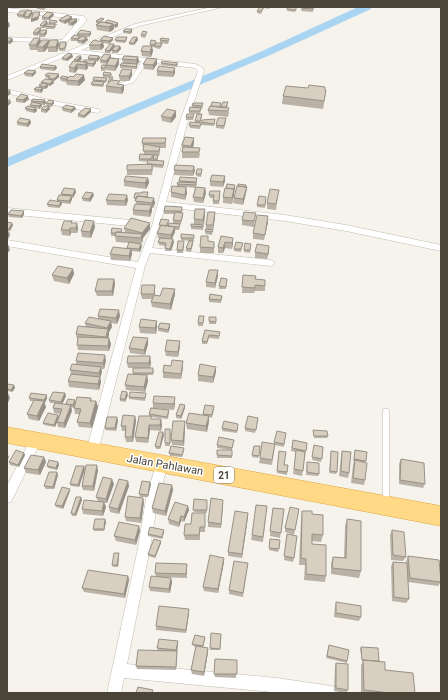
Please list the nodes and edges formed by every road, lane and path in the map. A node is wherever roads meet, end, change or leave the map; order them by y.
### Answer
1 (220, 7) edge
2 (7, 10) edge
3 (7, 39) edge
4 (64, 42) junction
5 (75, 50) junction
6 (145, 61) junction
7 (7, 78) edge
8 (120, 85) edge
9 (7, 92) edge
10 (98, 111) dead end
11 (162, 204) junction
12 (7, 211) edge
13 (156, 226) junction
14 (7, 243) edge
15 (441, 248) edge
16 (148, 250) junction
17 (271, 263) dead end
18 (141, 266) junction
19 (386, 411) dead end
20 (7, 435) edge
21 (35, 441) junction
22 (92, 452) junction
23 (162, 464) junction
24 (7, 498) edge
25 (386, 505) junction
26 (441, 516) edge
27 (118, 670) junction
28 (114, 693) edge
29 (331, 693) edge

1 - 5 street
2 - 4 street
3 - 4 street
4 - 5 street
5 - 6 street
5 - 7 street
6 - 8 street
6 - 11 street
9 - 10 street
11 - 13 street
11 - 15 street
12 - 13 street
13 - 16 street
14 - 18 street
16 - 17 street
16 - 18 street
18 - 22 street
19 - 25 lane
20 - 21 highway, Jalan Pahlawan / 21
21 - 22 highway, Jalan Pahlawan / 21
21 - 24 street
22 - 23 highway, Jalan Pahlawan / 21
23 - 25 highway, Jalan Pahlawan / 21
23 - 27 street
25 - 26 highway, Jalan Pahlawan / 21
27 - 28 street
27 - 29 street

